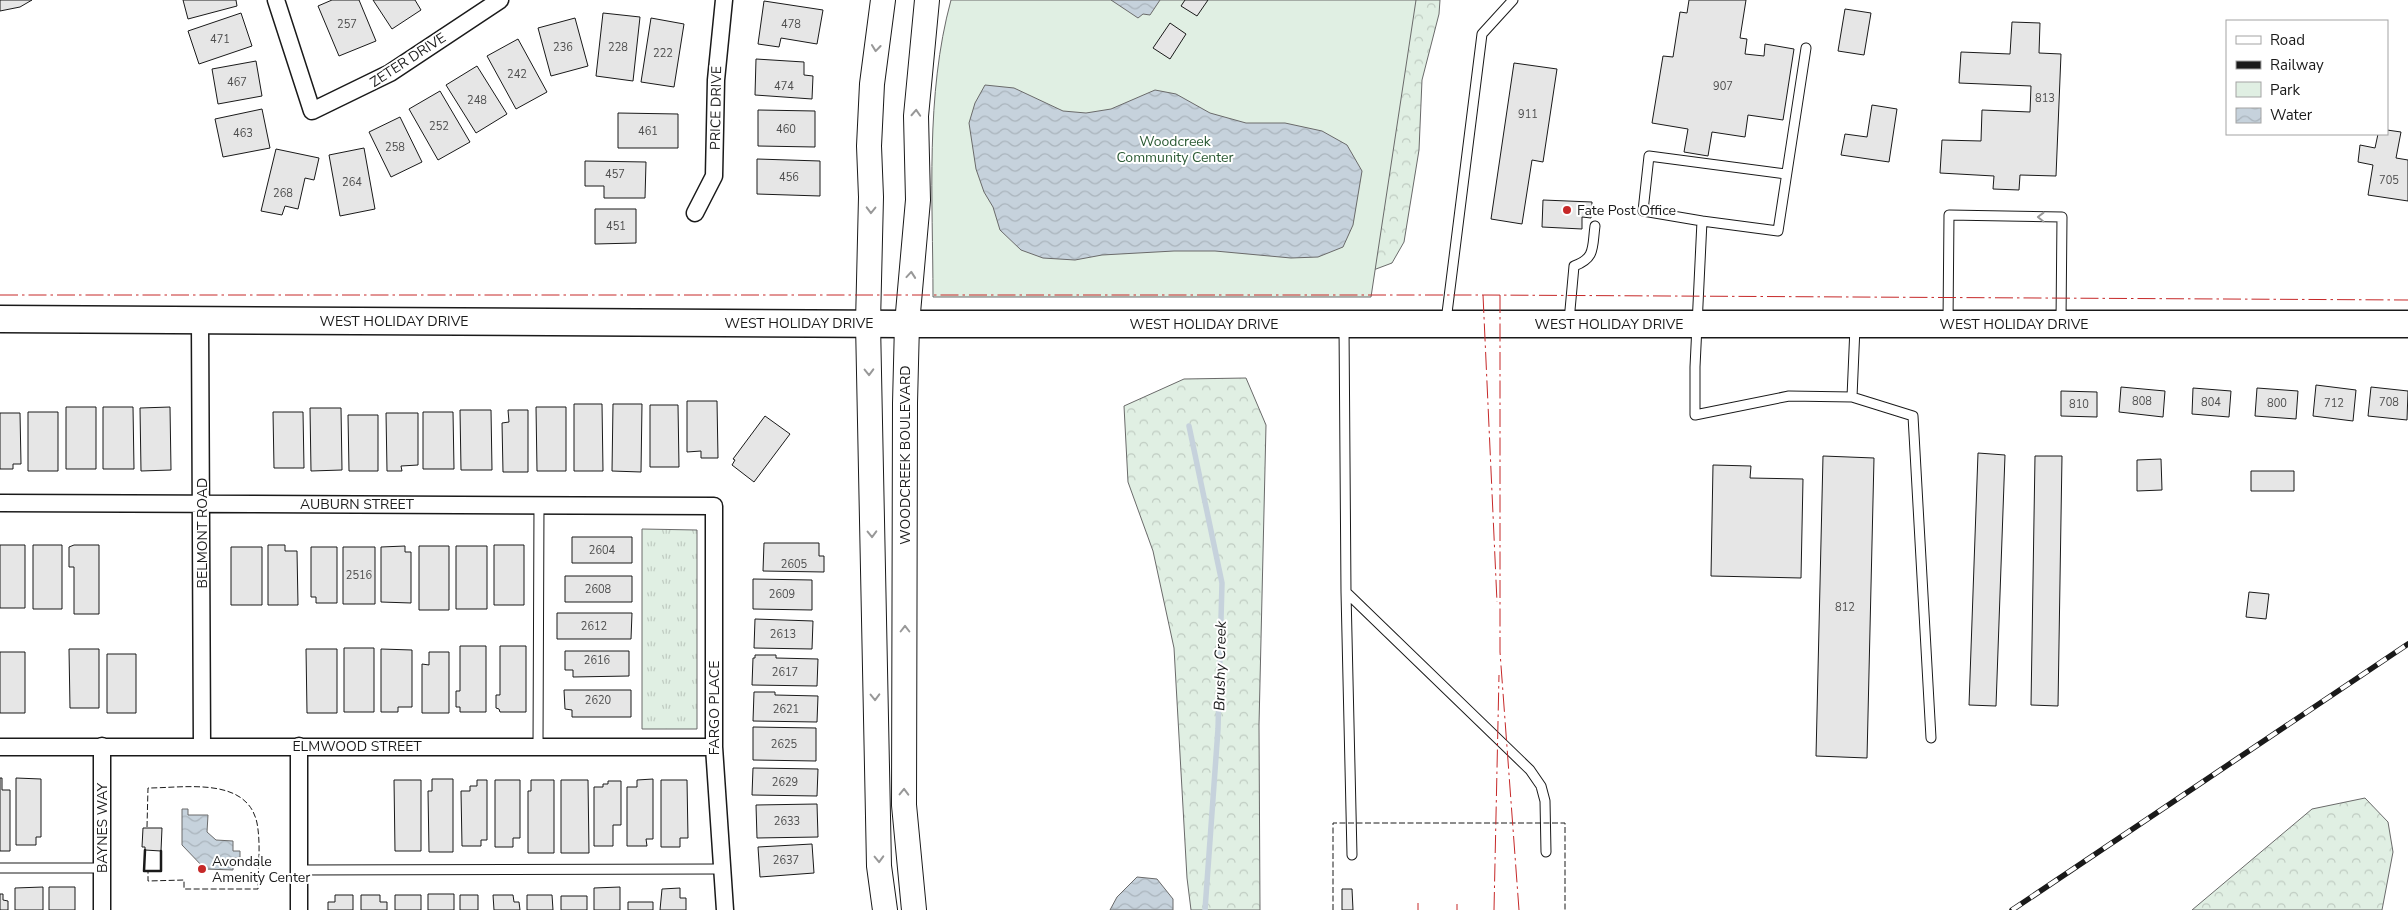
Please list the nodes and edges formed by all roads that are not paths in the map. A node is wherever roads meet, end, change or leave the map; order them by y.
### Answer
1 (276, 0) edge
2 (500, 0) edge
3 (724, 0) edge
4 (883, 0) edge
5 (927, 0) edge
6 (1513, 0) edge
7 (1806, 48) dead end
8 (1786, 174) junction
9 (695, 212) dead end
10 (1702, 222) junction
11 (1595, 226) dead end
12 (0, 319) edge
13 (200, 320) junction
14 (868, 323) junction
15 (907, 324) junction
16 (1344, 324) junction
17 (1445, 324) junction
18 (1569, 324) junction
19 (1698, 324) junction
20 (1855, 324) junction
21 (1948, 324) junction
22 (2062, 324) junction
23 (2408, 324) edge
24 (1852, 398) junction
25 (0, 503) edge
26 (202, 504) junction
27 (539, 505) junction
28 (714, 506) joint
29 (1346, 592) junction
30 (1931, 738) dead end
31 (102, 746) junction
32 (202, 746) junction
33 (299, 746) junction
34 (538, 746) junction
35 (0, 747) edge
36 (714, 747) junction
37 (1546, 852) dead end
38 (1352, 856) dead end
39 (0, 868) edge
40 (102, 868) junction
41 (720, 869) junction
42 (299, 870) junction
43 (102, 910) edge
44 (299, 910) edge
45 (724, 910) edge
46 (885, 910) edge
47 (914, 910) edge

1 - 2 street, ZETER DRIVE
3 - 9 street, PRICE DRIVE
4 -> 14 street
15 -> 5 street, WOODCREEK BOULEVARD
6 - 17 lane
7 - 8 lane
8 - 10 lane
8 - 10 lane
10 - 19 lane
11 - 18 lane
12 - 13 main road, WEST HOLIDAY DRIVE
13 - 14 main road, WEST HOLIDAY DRIVE
13 - 26 street, BELMONT ROAD
14 - 15 main road, WEST HOLIDAY DRIVE
14 -> 46 street
15 - 16 main road, WEST HOLIDAY DRIVE
47 -> 15 street, WOODCREEK BOULEVARD
16 - 17 main road, WEST HOLIDAY DRIVE
16 - 29 lane
17 - 18 main road, WEST HOLIDAY DRIVE
18 - 19 main road, WEST HOLIDAY DRIVE
19 - 20 main road, WEST HOLIDAY DRIVE
19 - 24 lane
20 - 21 main road, WEST HOLIDAY DRIVE
20 - 24 lane
21 - 22 main road, WEST HOLIDAY DRIVE
22 -> 21 lane
22 - 23 main road, WEST HOLIDAY DRIVE
24 - 30 lane
25 - 26 street, AUBURN STREET
26 - 27 street, AUBURN STREET
26 - 32 street, BELMONT ROAD
27 - 28 street, AUBURN STREET
27 - 34 lane
28 - 36 street, FARGO PLACE
29 - 37 lane
29 - 38 lane
31 - 32 street, ELMWOOD STREET
31 - 35 street, ELMWOOD STREET
31 - 40 street, BAYNES WAY
32 - 33 street, ELMWOOD STREET
33 - 34 street, ELMWOOD STREET
33 - 42 street
34 - 36 street, ELMWOOD STREET
36 - 41 street, FARGO PLACE
39 - 40 lane
40 - 43 street, BAYNES WAY
41 - 42 lane
41 - 45 street, FARGO PLACE
42 - 44 street

